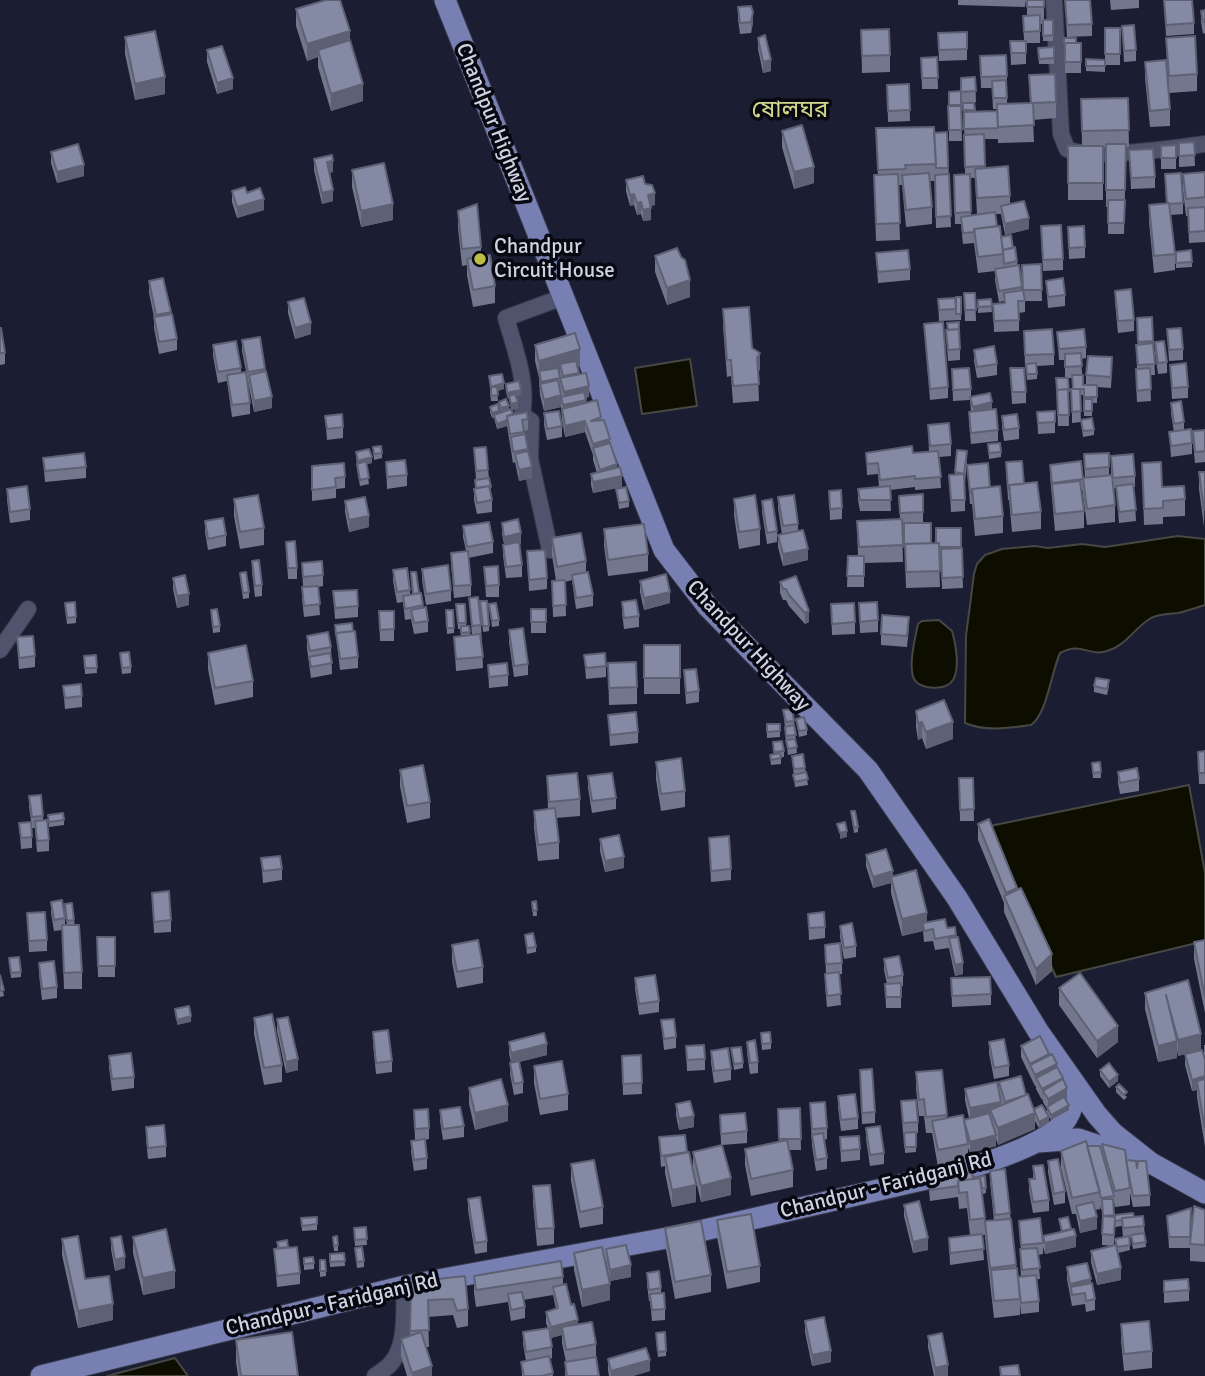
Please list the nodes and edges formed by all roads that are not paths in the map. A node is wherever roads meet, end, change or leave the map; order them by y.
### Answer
1 (444, 0) edge
2 (1054, 0) edge
3 (1205, 144) edge
4 (563, 297) junction
5 (551, 550) edge
6 (28, 609) dead end
7 (0, 650) edge
8 (1076, 1087) junction
9 (1032, 1143) junction
10 (1151, 1163) junction
11 (1205, 1193) edge
12 (405, 1286) junction
13 (41, 1376) edge
14 (375, 1376) edge

1 - 4 main road, Chandpur Highway
2 - 3 street
4 - 5 street
4 - 8 main road, Chandpur Highway
6 - 7 street
8 - 9 main road
8 - 10 main road, Chandpur Highway
9 - 10 main road
9 - 12 main road, Chandpur - Faridganj Rd
10 - 11 main road
12 - 13 main road, Chandpur - Faridganj Rd
12 - 14 street

